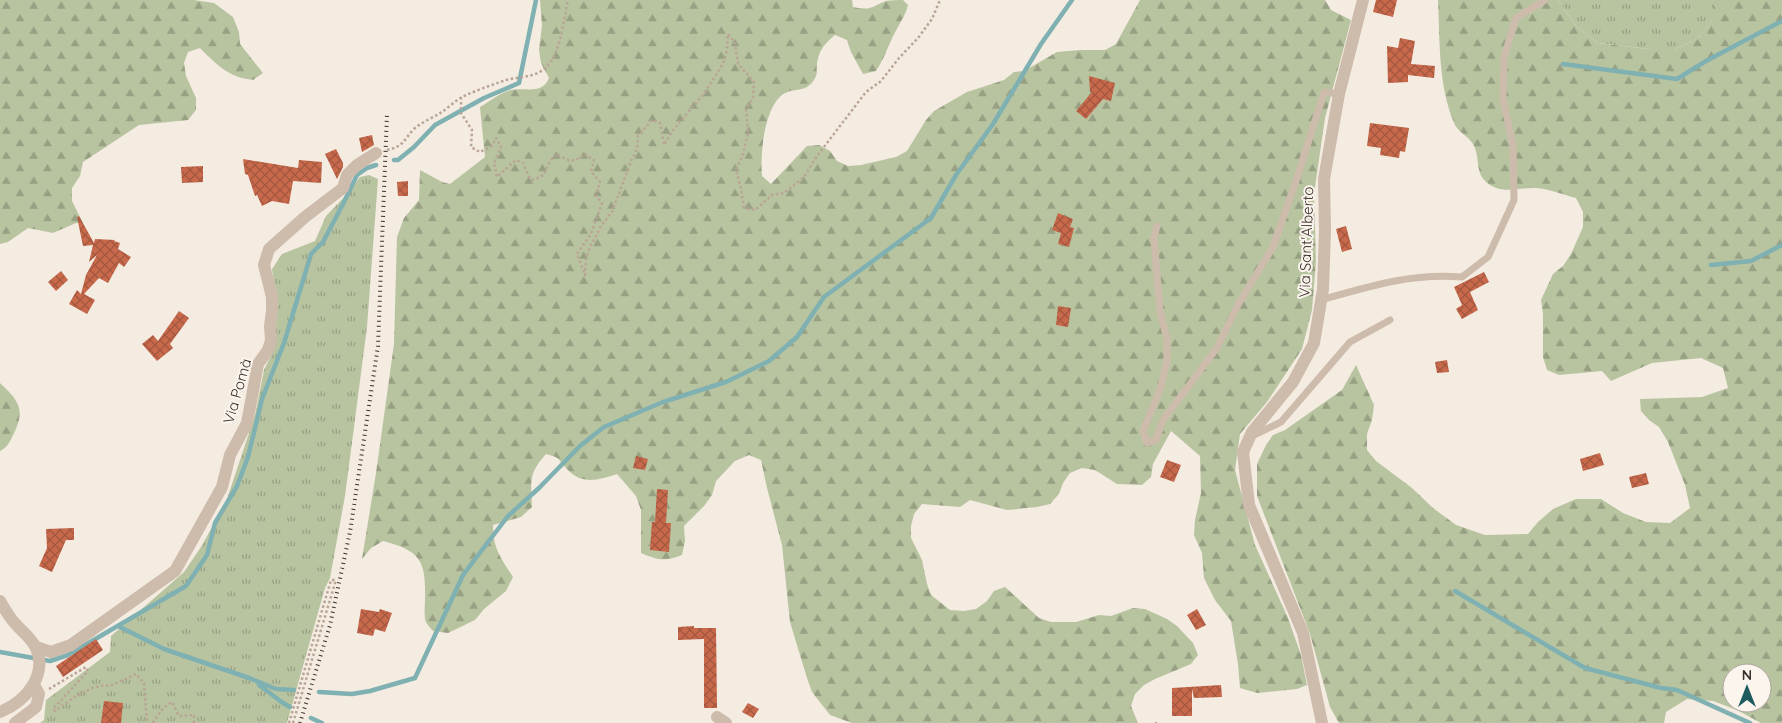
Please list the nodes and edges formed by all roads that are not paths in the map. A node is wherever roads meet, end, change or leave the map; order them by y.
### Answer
1 (1363, 0) edge
2 (1545, 0) edge
3 (1339, 94) junction
4 (376, 153) road end
5 (1156, 226) dead end
6 (1321, 300) junction
7 (1390, 320) dead end
8 (1250, 438) junction
9 (0, 601) edge
10 (37, 651) junction
11 (37, 690) junction
12 (0, 712) edge
13 (15, 723) edge
14 (1322, 723) edge

1 - 3 street, Via Sant'Alberto
2 - 6 lane
3 - 5 lane
3 - 6 street, Via Sant'Alberto
4 - 10 street, Via Pomà
6 - 8 street, Via Sant'Alberto
7 - 8 lane
8 - 14 street, Via Sant'Alberto
9 - 10 street
10 - 11 street
11 - 12 street
11 - 13 street

